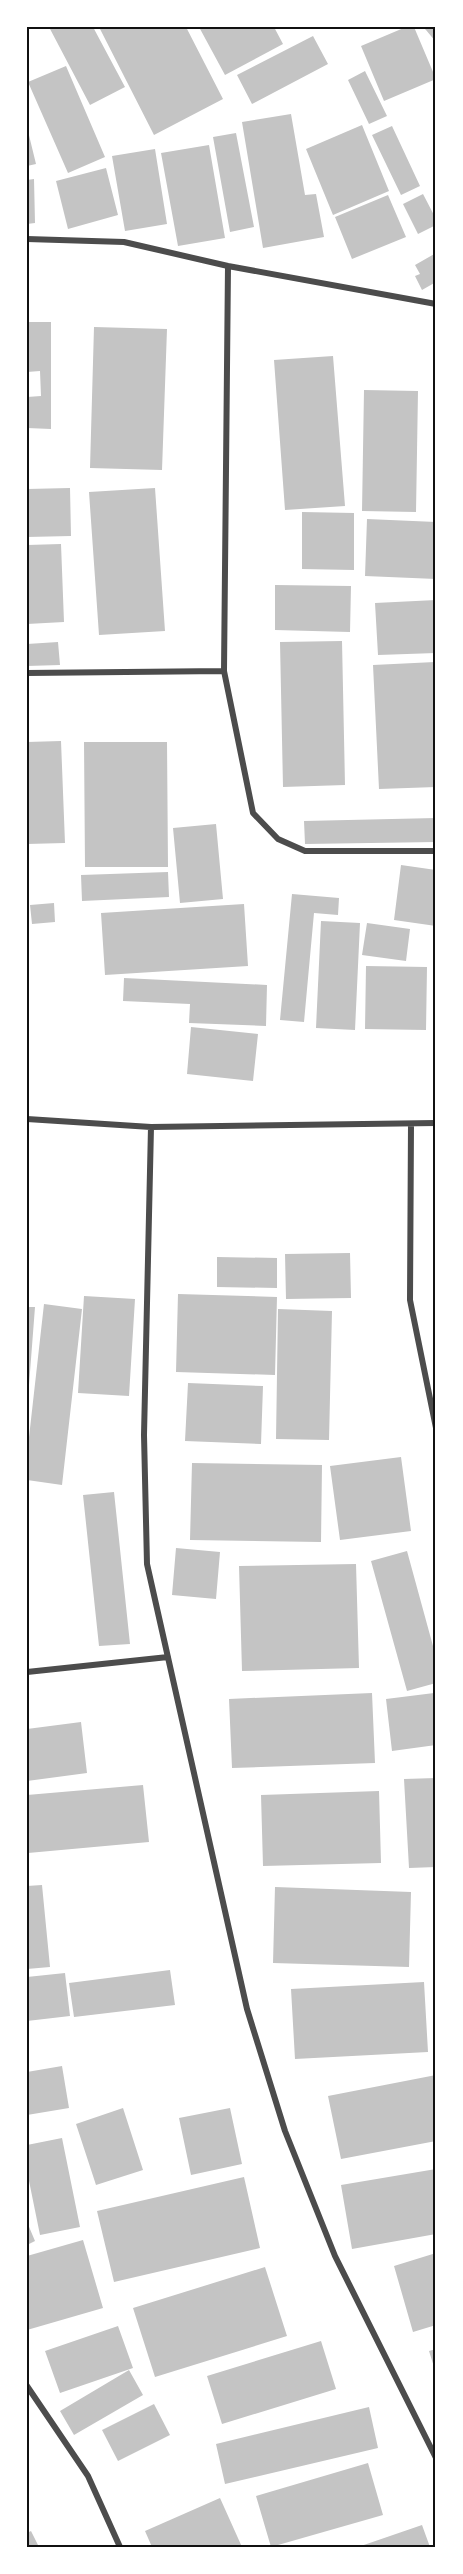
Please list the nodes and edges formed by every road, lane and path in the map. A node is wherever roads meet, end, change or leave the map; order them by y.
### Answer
1 (27, 238) edge
2 (228, 266) junction
3 (436, 304) edge
4 (224, 671) junction
5 (27, 673) edge
6 (436, 851) edge
7 (27, 1119) edge
8 (436, 1123) edge
9 (411, 1124) junction
10 (151, 1127) junction
11 (436, 1428) edge
12 (168, 1657) junction
13 (27, 1672) edge
14 (27, 2386) edge
15 (436, 2458) edge
16 (120, 2547) edge

1 - 2 street
2 - 3 street
2 - 4 street
4 - 5 street
4 - 6 street
7 - 10 street
8 - 9 street
9 - 10 street
9 - 11 street
10 - 12 street
12 - 13 street
12 - 15 street
14 - 16 street

